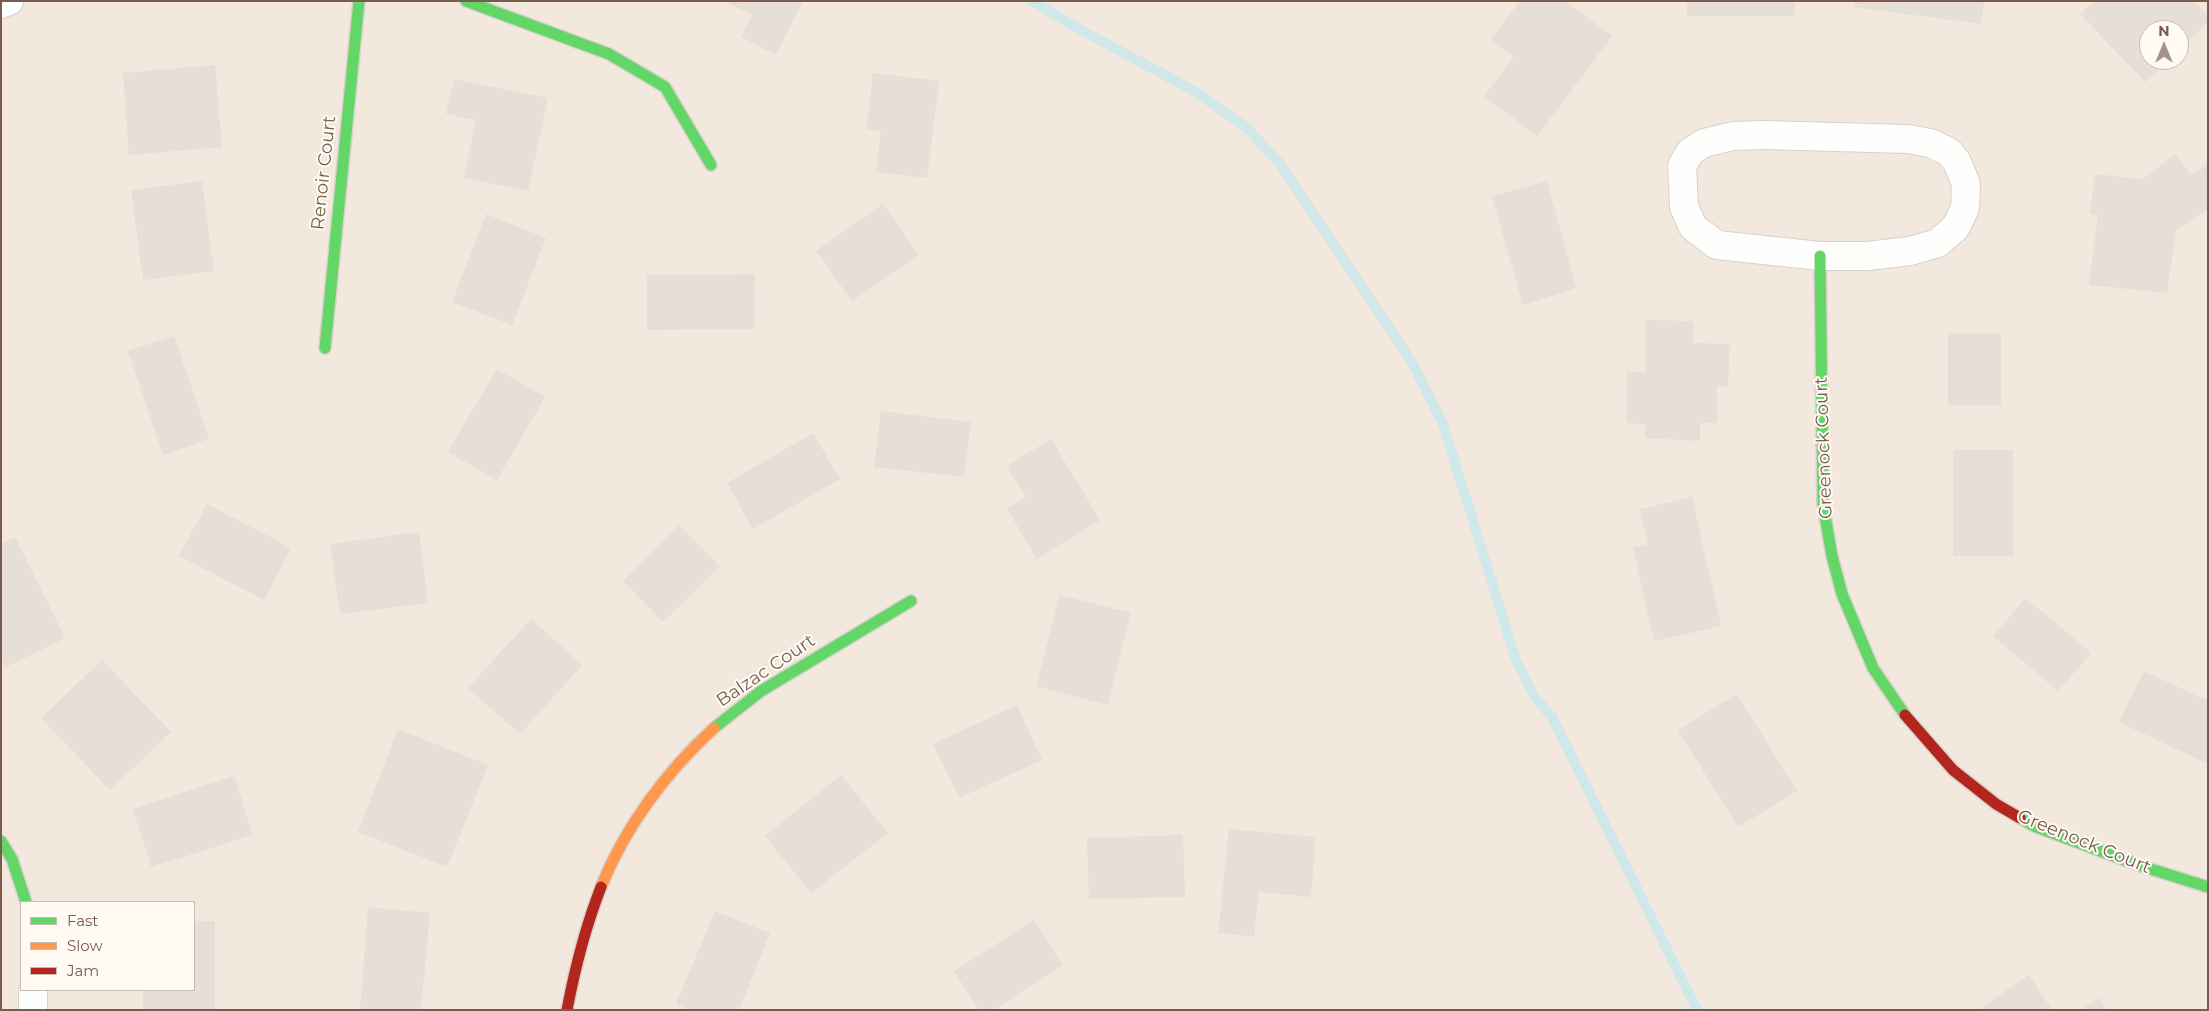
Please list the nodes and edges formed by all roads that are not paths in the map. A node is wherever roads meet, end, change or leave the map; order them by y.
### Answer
1 (9, 1) edge
2 (359, 1) edge
3 (466, 1) edge
4 (1, 4) edge
5 (711, 165) dead end
6 (1820, 256) junction
7 (325, 348) dead end
8 (910, 601) dead end
9 (1, 841) edge
10 (2208, 888) edge
11 (26, 901) edge
12 (33, 991) edge
13 (33, 1010) edge
14 (567, 1010) edge

1 - 4 street
2 - 7 street, Renoir Court
3 - 5 street
6 - 6 street
6 - 10 street, Greenock Court
8 - 14 street, Balzac Court
9 - 11 street
12 - 13 street

